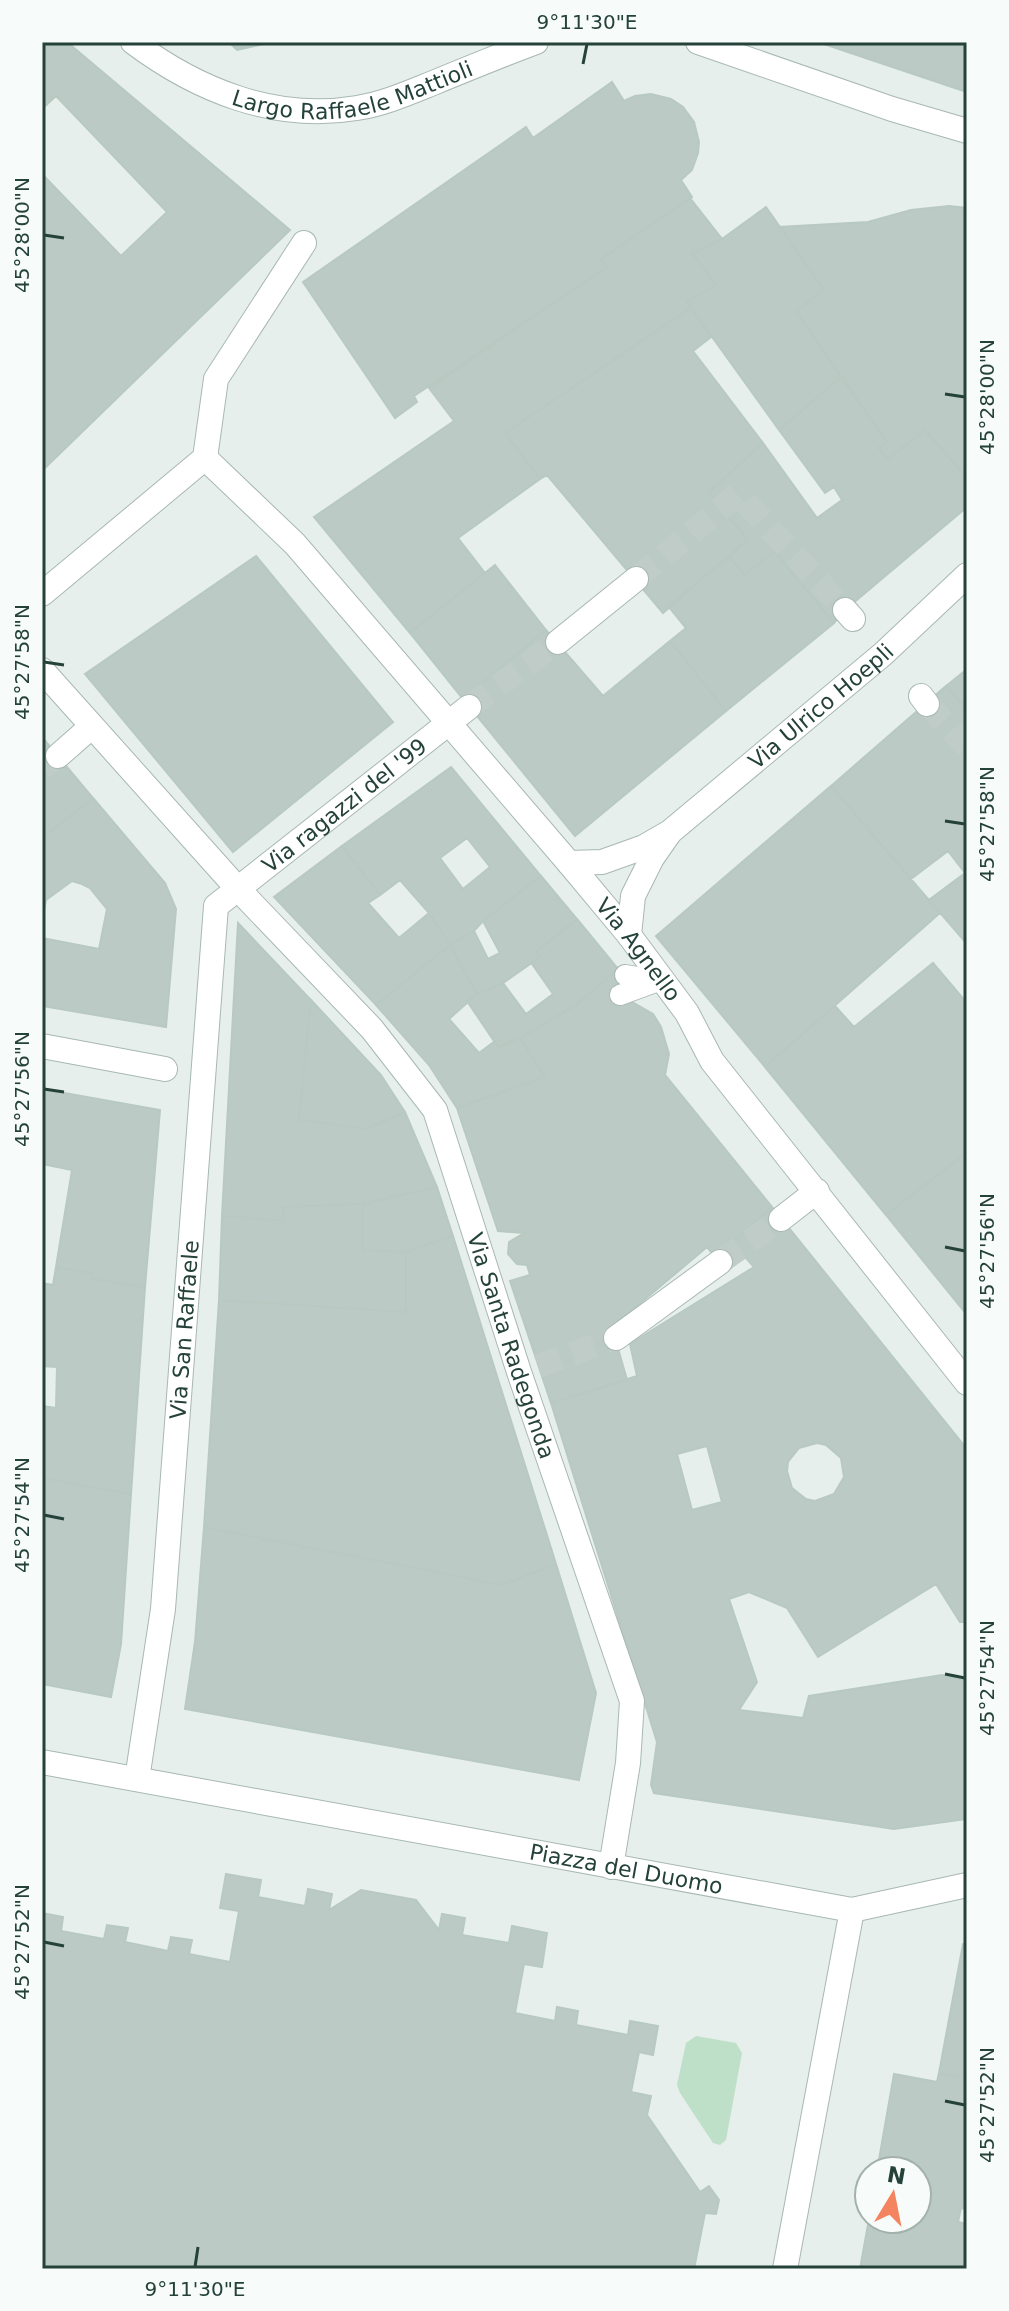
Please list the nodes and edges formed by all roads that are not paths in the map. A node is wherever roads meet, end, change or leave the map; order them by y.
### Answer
1 (133, 42) edge
2 (536, 42) edge
3 (710, 43) edge
4 (967, 131) edge
5 (304, 243) dead end
6 (205, 458) junction
7 (967, 575) edge
8 (636, 579) tunnel mouth
9 (42, 594) edge
10 (558, 642) tunnel mouth
11 (42, 670) edge
12 (469, 707) tunnel mouth
13 (449, 724) junction
14 (91, 727) junction
15 (58, 756) tunnel mouth
16 (670, 832) junction
17 (569, 863) junction
18 (238, 889) junction
19 (629, 935) junction
20 (661, 980) junction
21 (622, 985) dead end
22 (42, 1046) edge
23 (165, 1069) dead end
24 (817, 1191) junction
25 (781, 1219) tunnel mouth
26 (720, 1262) tunnel mouth
27 (616, 1338) tunnel mouth
28 (967, 1383) edge
29 (42, 1762) edge
30 (137, 1779) junction
31 (611, 1867) junction
32 (967, 1885) edge
33 (852, 1910) junction
34 (785, 2269) edge

1 - 2 street, Largo Raffaele Mattioli
3 - 4 street
5 - 6 street
6 - 9 street
6 - 13 street, Via Agnello
7 - 16 street, Via Ulrico Hoepli
8 - 10 street
11 - 14 street, Via Santa Radegonda
12 - 13 street, Via ragazzi del '99
13 - 17 street, Via Agnello
13 - 18 street, Via ragazzi del '99
14 - 15 street
14 - 18 street, Via Santa Radegonda
16 - 17 street, Via Ulrico Hoepli
16 - 19 street, Via Ulrico Hoepli
17 - 19 street, Via Agnello
18 - 30 street, Via San Raffaele
18 - 31 street, Via Santa Radegonda
19 - 20 street, Via Agnello
20 - 21 lane
20 - 24 street, Via Agnello
22 - 23 street
24 - 25 street
24 - 28 street, Via Agnello
26 - 27 street
29 - 30 street, Piazza del Duomo
30 - 31 street, Piazza del Duomo
31 - 33 street, Piazza del Duomo
32 - 33 street
33 - 34 street

